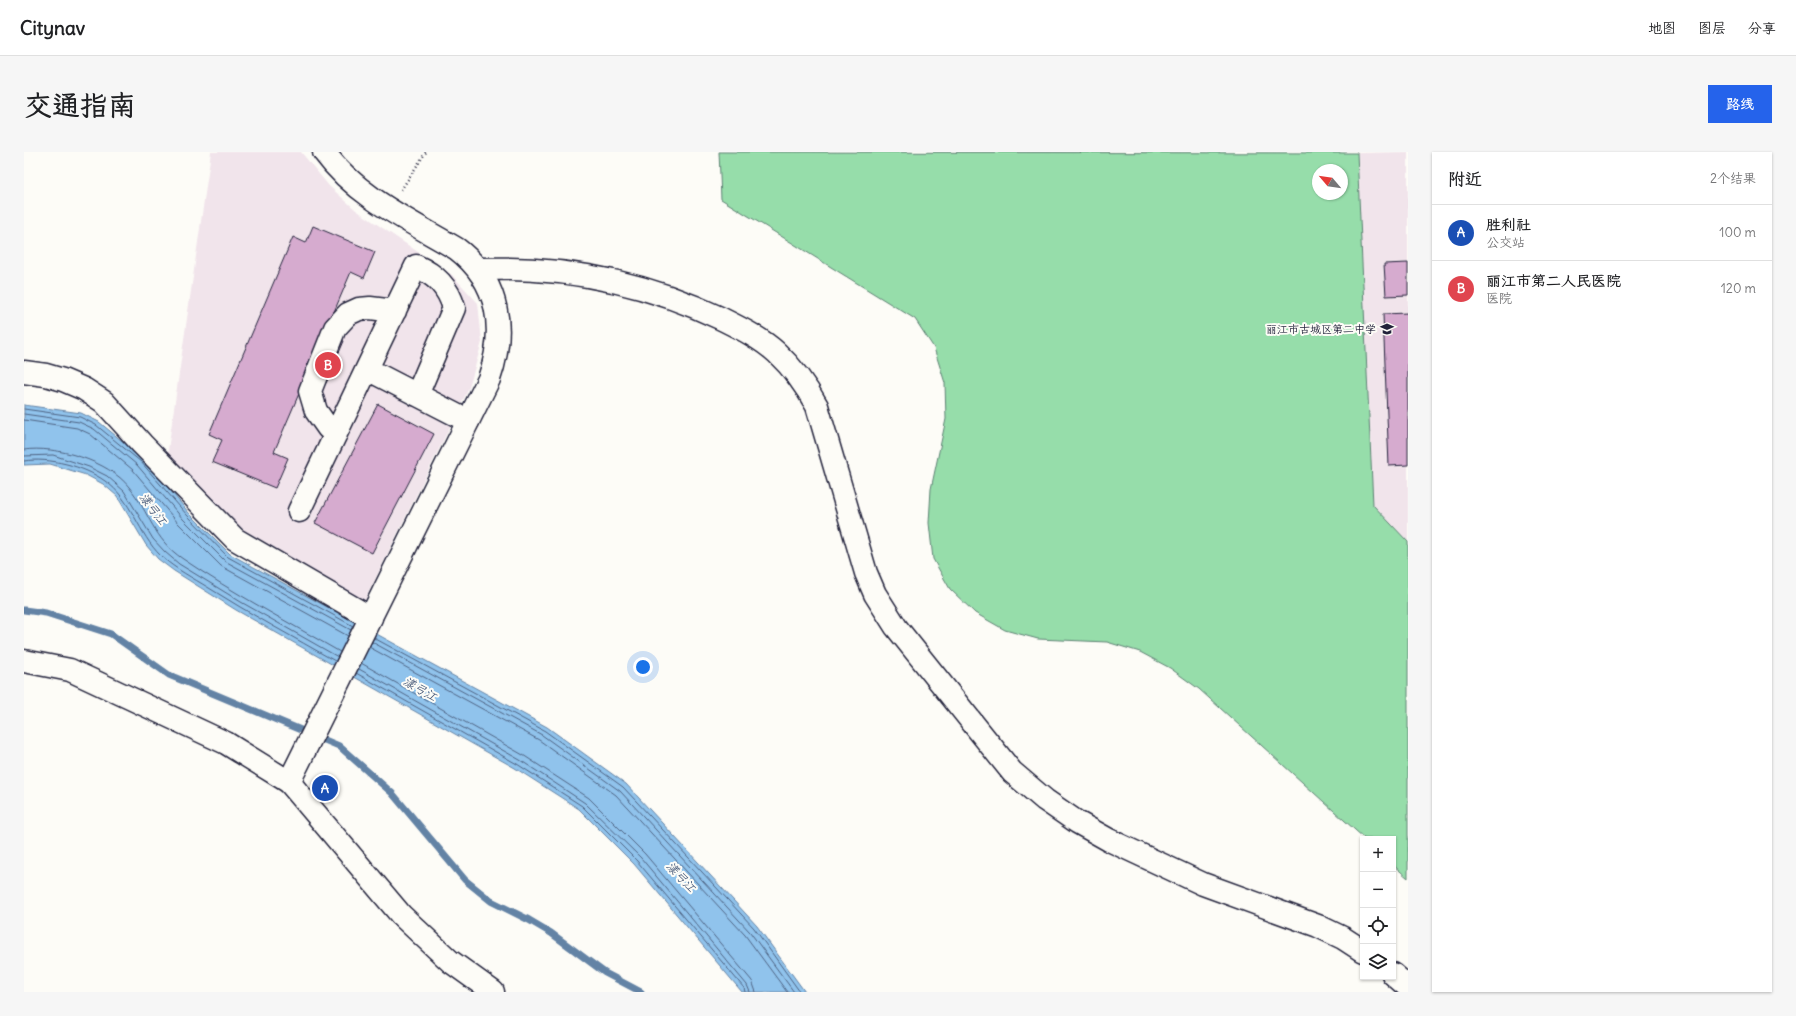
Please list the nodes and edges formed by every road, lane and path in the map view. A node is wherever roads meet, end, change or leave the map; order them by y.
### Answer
1 (324, 152) edge
2 (426, 152) edge
3 (389, 209) junction
4 (479, 269) junction
5 (395, 311) junction
6 (367, 369) junction
7 (24, 372) edge
8 (417, 394) junction
9 (468, 421) junction
10 (336, 434) junction
11 (299, 511) dead end
12 (368, 622) junction
13 (24, 661) edge
14 (289, 782) junction
15 (1360, 949) edge
16 (1396, 976) edge
17 (1408, 986) edge
18 (493, 992) edge

1 - 3 street
2 - 3 path
3 - 4 street
4 - 9 street
4 - 15 street
5 - 6 street
5 - 8 street
5 - 10 street
6 - 8 street
6 - 10 street
7 - 12 street
8 - 9 street
9 - 12 street
10 - 11 street
12 - 14 street
13 - 14 street
14 - 18 street
16 - 17 street

